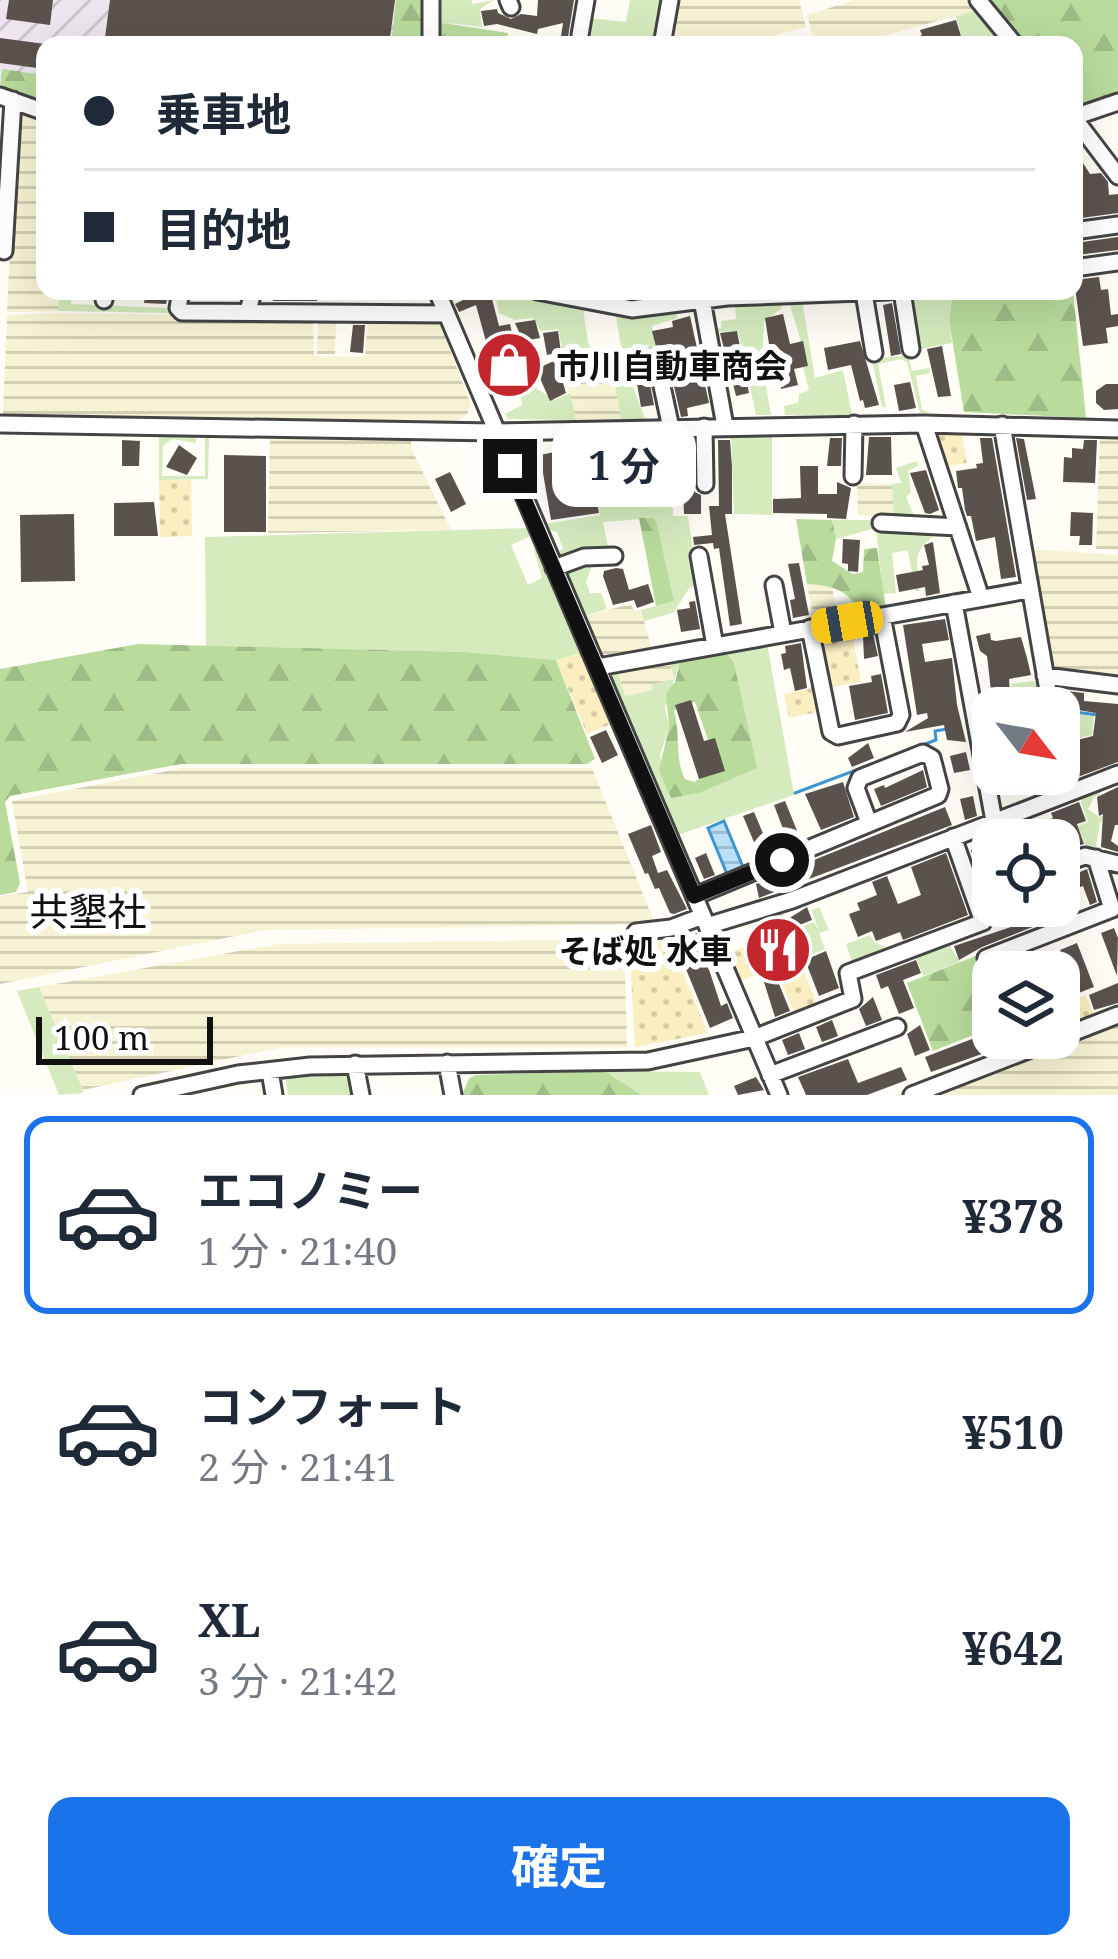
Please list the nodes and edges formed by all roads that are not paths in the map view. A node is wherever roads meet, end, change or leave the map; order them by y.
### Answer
1 (431, 0) edge
2 (586, 0) edge
3 (670, 0) edge
4 (978, 0) edge
5 (580, 35) dead end
6 (431, 36) edge
7 (664, 36) edge
8 (1005, 36) edge
9 (6, 98) edge
10 (1118, 102) edge
11 (36, 109) edge
12 (1083, 114) edge
13 (1083, 129) edge
14 (1118, 176) edge
15 (1118, 225) edge
16 (1083, 230) edge
17 (4, 251) dead end
18 (1118, 262) edge
19 (1083, 267) edge
20 (179, 300) edge
21 (251, 300) edge
22 (440, 300) edge
23 (614, 300) edge
24 (672, 300) edge
25 (702, 300) edge
26 (865, 300) edge
27 (903, 300) edge
28 (248, 312) junction
29 (447, 314) junction
30 (911, 349) dead end
31 (874, 353) dead end
32 (660, 377) dead end
33 (0, 424) edge
34 (854, 424) junction
35 (924, 424) junction
36 (1001, 424) junction
37 (725, 426) junction
38 (704, 427) junction
39 (671, 428) junction
40 (1118, 430) edge
41 (495, 432) junction
42 (854, 476) dead end
43 (705, 484) dead end
44 (881, 523) dead end
45 (958, 527) junction
46 (614, 556) dead end
47 (699, 556) dead end
48 (554, 568) junction
49 (774, 585) dead end
50 (1028, 590) junction
51 (981, 598) junction
52 (954, 603) junction
53 (882, 616) junction
54 (811, 628) junction
55 (784, 633) junction
56 (715, 646) junction
57 (598, 667) junction
58 (1045, 676) junction
59 (1118, 685) edge
60 (1047, 687) edge
61 (1118, 774) edge
62 (1080, 789) edge
63 (1063, 795) edge
64 (994, 819) edge
65 (999, 819) edge
66 (869, 823) junction
67 (972, 830) edge
68 (953, 837) junction
69 (1080, 857) edge
70 (1096, 858) junction
71 (1118, 864) edge
72 (972, 887) edge
73 (694, 896) junction
74 (705, 921) junction
75 (972, 926) edge
76 (636, 932) dead end
77 (1004, 951) edge
78 (1118, 1015) edge
79 (897, 1028) dead end
80 (754, 1038) junction
81 (447, 1063) junction
82 (355, 1064) junction
83 (270, 1071) junction
84 (770, 1075) junction
85 (187, 1090) edge
86 (142, 1095) edge
87 (274, 1095) edge
88 (361, 1095) edge
89 (453, 1095) edge
90 (779, 1095) edge
91 (912, 1095) edge

1 - 6 street
2 - 5 street
3 - 7 street
4 - 8 street
9 - 11 street
9 - 17 street
10 - 12 street
13 - 14 street
15 - 16 street
18 - 19 street
20 - 28 street
21 - 28 street
22 - 29 street
23 - 24 street
25 - 37 street
26 - 31 street
27 - 30 street
28 - 29 street
29 - 41 street
32 - 39 street
33 - 41 street
34 - 35 street
34 - 37 street
34 - 42 street
35 - 36 street
35 - 45 street
36 - 40 street
36 - 50 street
37 - 38 street
38 - 39 street
38 - 43 street
39 - 41 street
41 - 48 street
44 - 45 street
45 - 51 street
46 - 48 street
47 - 56 street
48 - 57 street
49 - 55 street
50 - 51 street
50 - 58 street
51 - 52 street
52 - 53 street
52 - 64 street
53 - 54 street
53 - 54 street
54 - 55 street
55 - 56 street
56 - 57 street
57 - 73 street
58 - 59 street
58 - 60 street
61 - 62 street
63 - 65 street
66 - 66 street
66 - 73 street
67 - 68 street
68 - 72 street
68 - 74 street
69 - 70 street
70 - 71 street
70 - 77 street
73 - 74 street
74 - 76 street
74 - 80 street
75 - 80 street
78 - 91 street
79 - 84 street
80 - 81 street
80 - 84 street
81 - 82 street
81 - 89 street
82 - 83 street
82 - 88 street
83 - 85 street
83 - 87 street
84 - 90 street
85 - 86 street

